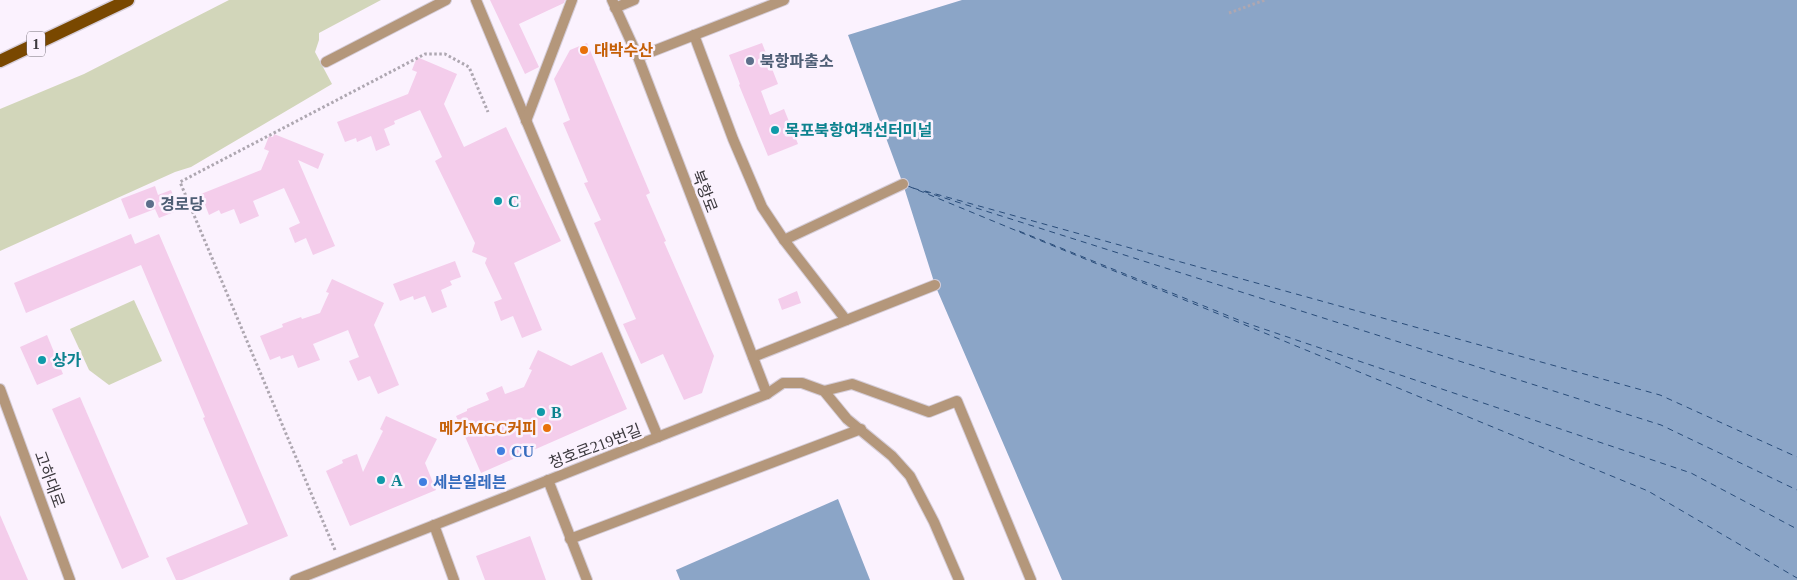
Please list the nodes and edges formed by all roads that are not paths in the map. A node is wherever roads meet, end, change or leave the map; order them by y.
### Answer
1 (128, 0) edge
2 (446, 0) edge
3 (476, 0) edge
4 (572, 0) edge
5 (634, 0) edge
6 (784, 0) edge
7 (614, 4) edge
8 (694, 35) junction
9 (638, 57) junction
10 (0, 61) edge
11 (326, 62) dead end
12 (526, 121) junction
13 (902, 184) dead end
14 (784, 240) junction
15 (936, 286) dead end
16 (846, 320) junction
17 (754, 357) junction
18 (0, 389) edge
19 (824, 391) junction
20 (767, 394) junction
21 (861, 430) junction
22 (658, 437) junction
23 (548, 480) junction
24 (434, 525) junction
25 (570, 539) junction
26 (70, 580) edge
27 (295, 580) edge
28 (454, 580) edge
29 (586, 580) edge
30 (959, 580) edge
31 (1031, 580) edge

1 - 10 main road, 1
2 - 11 street
3 - 12 street
4 - 12 street
5 - 7 street
6 - 8 street
7 - 9 street, 북항로
8 - 9 street
8 - 14 street
9 - 17 street, 북항로
12 - 22 street
13 - 14 street
14 - 16 street
15 - 16 street
16 - 17 street
17 - 20 street, 북항로
18 - 26 street, 고하대로
19 - 20 street, 청호로219번길
19 - 21 street
19 - 31 street
20 - 22 street, 청호로219번길
21 - 25 street
21 - 30 street
22 - 23 street, 청호로219번길
23 - 24 street, 청호로219번길
23 - 25 street
24 - 27 street, 청호로219번길
24 - 28 street
25 - 29 street

